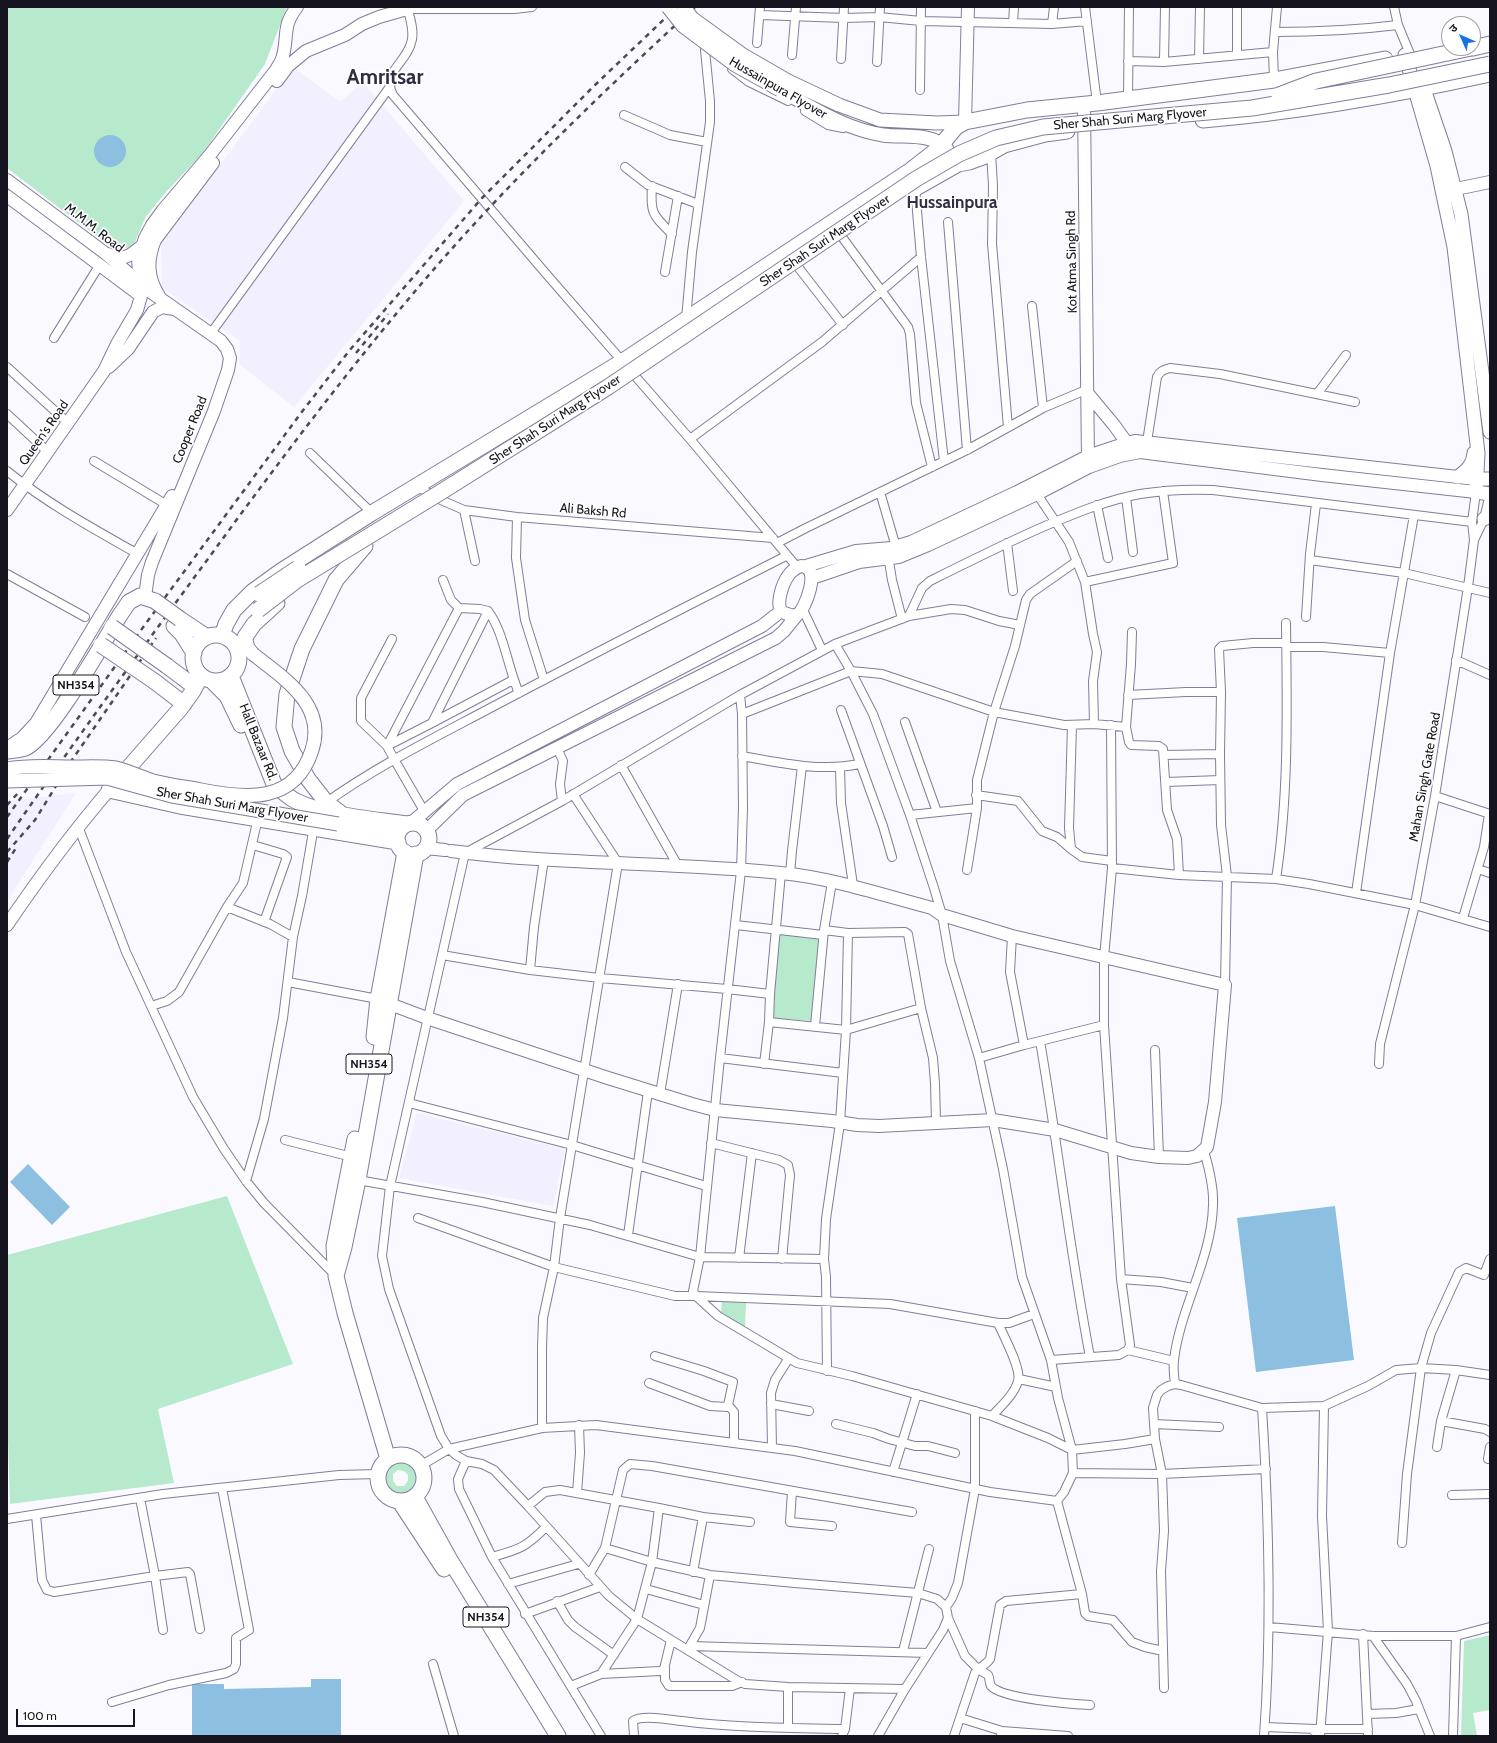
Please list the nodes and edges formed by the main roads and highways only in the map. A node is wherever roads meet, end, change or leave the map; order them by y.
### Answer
1 (298, 7) edge
2 (668, 7) edge
3 (684, 7) edge
4 (968, 7) edge
5 (408, 8) edge
6 (1441, 49) edge
7 (1408, 55) junction
8 (1441, 55) edge
9 (1490, 55) edge
10 (1490, 64) edge
11 (1490, 74) edge
12 (784, 86) junction
13 (1420, 90) junction
14 (1279, 95) junction
15 (1090, 104) junction
16 (994, 116) junction
17 (965, 122) junction
18 (1084, 129) junction
19 (945, 144) junction
20 (997, 149) junction
21 (958, 164) junction
22 (7, 180) edge
23 (1490, 182) edge
24 (1448, 190) junction
25 (7, 196) edge
26 (142, 245) junction
27 (105, 253) junction
28 (139, 283) junction
29 (141, 296) junction
30 (162, 300) junction
31 (175, 309) junction
32 (1486, 368) edge
33 (104, 372) junction
34 (1088, 392) junction
35 (1490, 432) edge
36 (1476, 442) junction
37 (1127, 443) junction
38 (1088, 462) junction
39 (191, 465) junction
40 (1458, 477) junction
41 (1490, 480) edge
42 (1476, 485) junction
43 (1490, 494) edge
44 (7, 510) edge
45 (365, 546) junction
46 (890, 552) junction
47 (801, 567) junction
48 (812, 578) junction
49 (150, 602) junction
50 (781, 611) junction
51 (800, 612) junction
52 (230, 618) junction
53 (116, 621) junction
54 (177, 623) junction
55 (222, 636) junction
56 (207, 637) junction
57 (245, 637) junction
58 (101, 645) junction
59 (194, 653) junction
60 (231, 676) junction
61 (203, 681) junction
62 (184, 704) junction
63 (7, 748) edge
64 (24, 748) junction
65 (7, 751) edge
66 (7, 769) edge
67 (7, 773) edge
68 (7, 781) edge
69 (109, 790) junction
70 (322, 805) junction
71 (253, 817) junction
72 (341, 819) junction
73 (427, 830) joint
74 (409, 840) junction
75 (7, 925) edge
76 (384, 1001) junction
77 (336, 1276) junction
78 (388, 1459) junction
79 (415, 1497) junction
80 (400, 1502) junction
81 (548, 1736) edge
82 (558, 1736) edge

1 - 26 main road
2 - 12 main road, Hussainpura Flyover, bridge
3 - 12 main road, Hussainpura Flyover, bridge
4 - 17 main road
5 - 30 main road
6 - 7 highway
7 - 13 main road
7 - 15 highway
8 - 14 highway, bridge
9 - 14 highway, Sher Shah Suri Marg Flyover, bridge
10 - 57 highway, Sher Shah Suri Marg Flyover, bridge
11 - 13 highway
12 - 17 main road, Hussainpura Flyover
12 - 19 main road, Hussainpura Flyover
13 - 18 highway
13 - 24 main road
14 - 52 highway, Sher Shah Suri Marg Flyover, bridge
15 - 16 highway
15 - 18 main road, Kot Atma Singh Rd
16 - 17 highway
16 - 20 highway
17 - 19 highway
18 - 20 highway
18 - 34 main road, Kot Atma Singh Rd
19 - 21 highway
19 - 52 highway
20 - 21 highway
21 - 45 highway
22 - 27 main road, M.M.M. Road
23 - 24 main road
24 - 32 main road
24 - 36 main road
25 - 29 main road, M.M.M. Road
26 - 27 main road
26 - 28 main road, Queen's Road
27 - 28 main road, M.M.M. Road
28 - 29 main road, Queen's Road
28 - 30 main road, M.M.M. Road
29 - 33 main road, Queen's Road
30 - 31 main road, Cooper Road
31 - 33 main road, Queen's Road
31 - 39 main road, Cooper Road
32 - 35 main road
33 - 44 main road, Queen's Road
34 - 37 main road
34 - 38 main road, Kot Atma Singh Rd
36 - 40 main road
36 - 42 main road
37 - 38 main road
37 - 40 main road
38 - 42 main road
38 - 46 main road
38 - 46 main road
39 - 49 main road, Cooper Road
39 - 63 main road
40 - 42 main road
41 - 42 main road
42 - 43 main road
45 - 57 highway
45 - 70 highway
46 - 47 main road
46 - 48 main road
47 - 48 main road
47 - 50 main road
48 - 51 main road
49 - 53 highway, NH354
49 - 54 highway, NH354, bridge
50 - 51 main road
50 - 74 main road
51 - 73 main road
52 - 55 highway
53 - 58 highway, NH354
53 - 61 highway, bridge
54 - 56 highway, NH354
54 - 59 highway, NH354
55 - 56 highway
55 - 60 highway
56 - 59 highway
57 - 66 main road, Sher Shah Suri Marg Flyover, bridge
58 - 62 highway, bridge
58 - 64 highway, NH354
59 - 61 highway, NH354
60 - 61 highway
60 - 70 highway, Hall Bazaar Rd.
61 - 62 highway
61 - 71 highway, Hall Bazaar Rd. / NH354
62 - 69 highway
64 - 65 highway, NH354
64 - 67 main road
68 - 72 main road, Sher Shah Suri Marg Flyover, bridge
69 - 71 highway
69 - 75 main road
70 - 72 highway, Hall Bazaar Rd.
71 - 74 highway
72 - 74 highway, Hall Bazaar Rd.
73 - 74 highway
74 - 76 highway, NH354
74 - 76 main road
76 - 77 highway, NH354
76 - 77 highway, NH354
77 - 78 highway, NH354
78 - 79 highway
78 - 80 highway
79 - 80 highway
79 - 82 highway, NH354
80 - 81 highway, NH354

